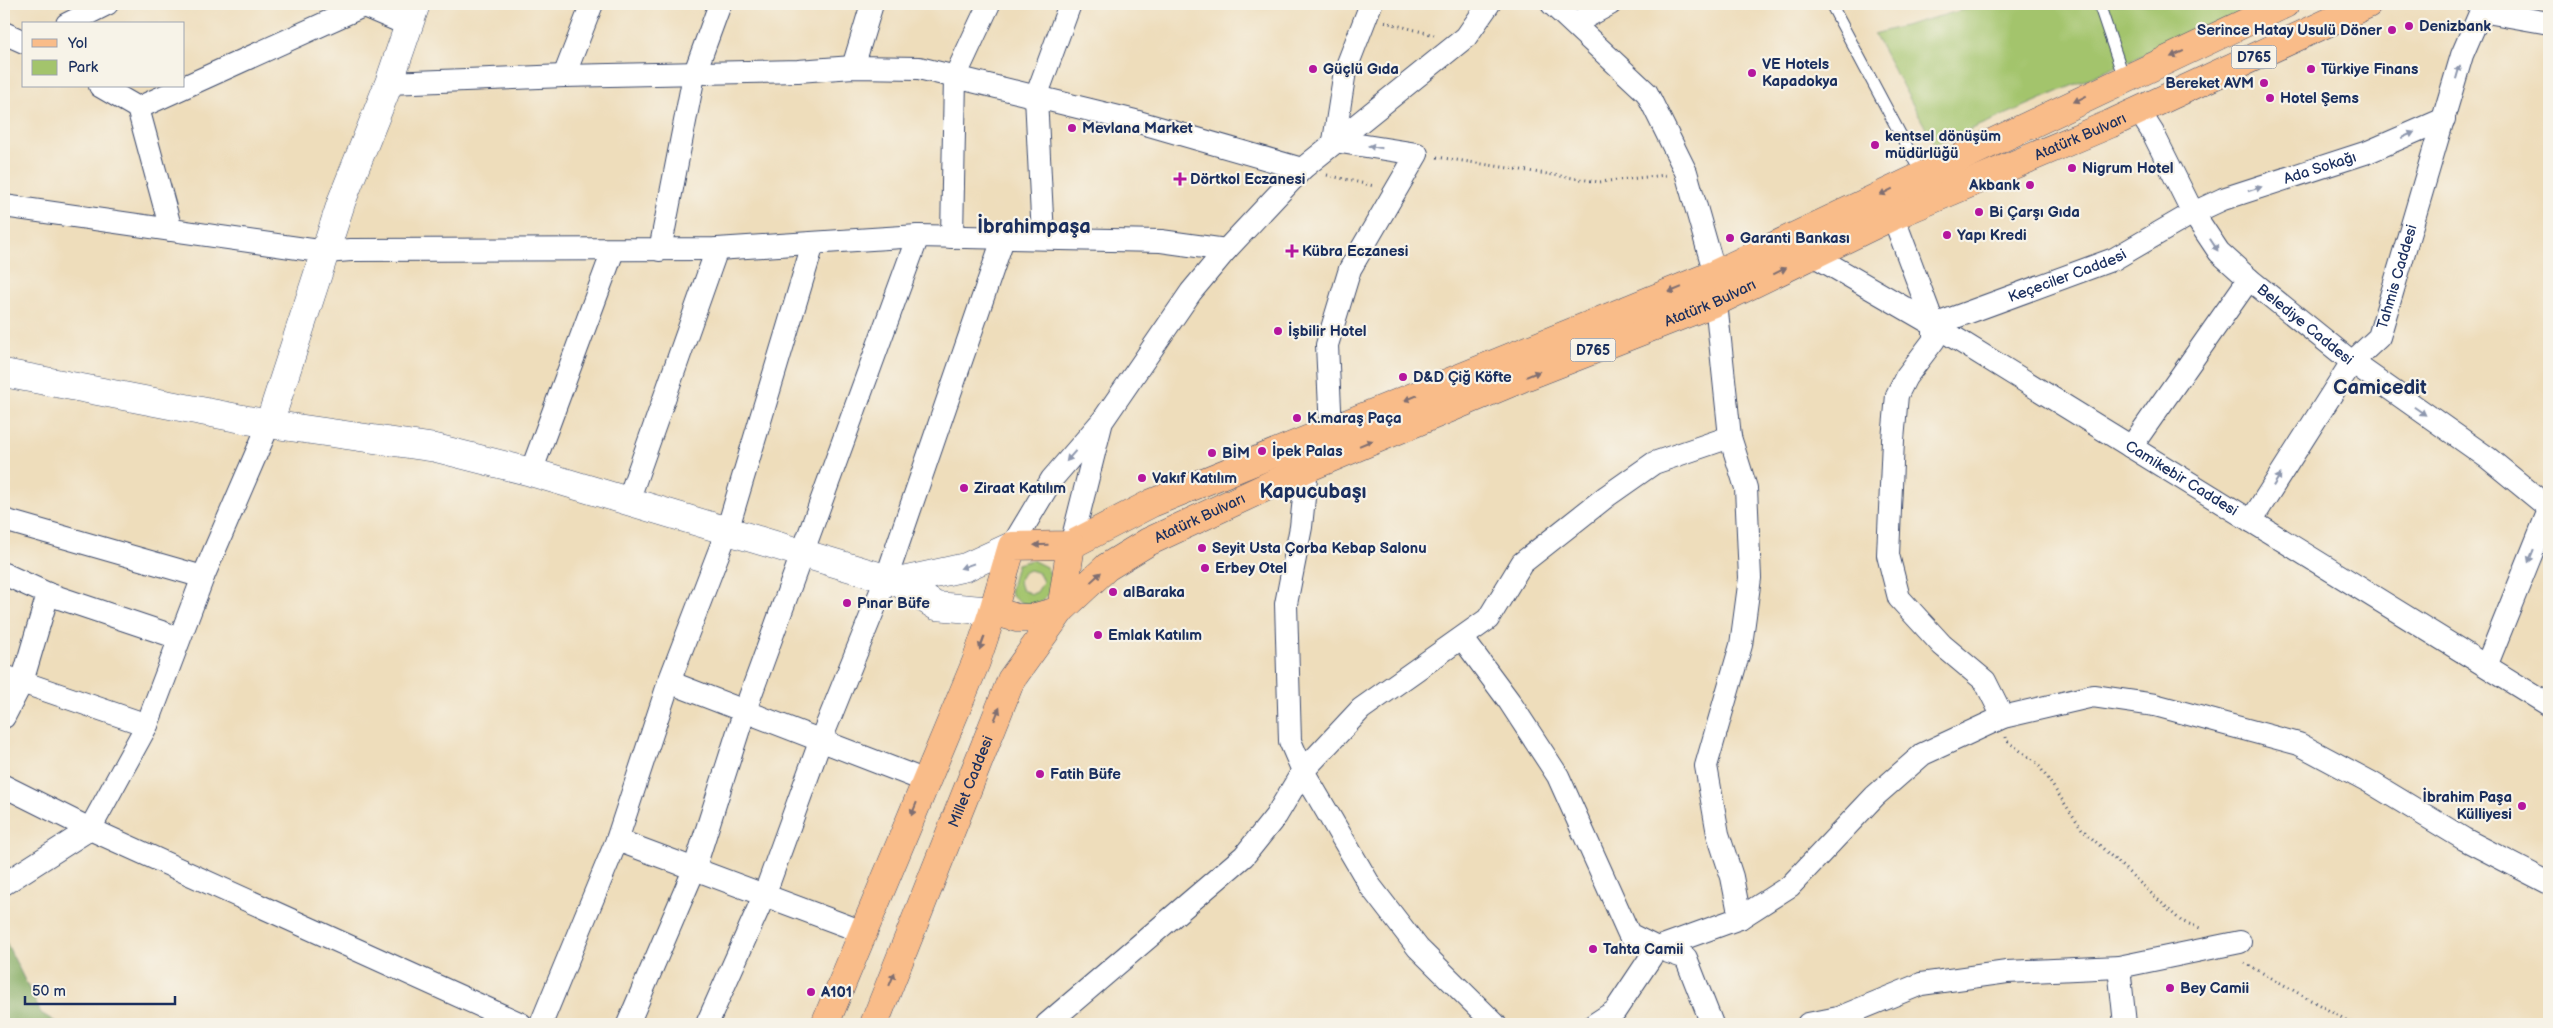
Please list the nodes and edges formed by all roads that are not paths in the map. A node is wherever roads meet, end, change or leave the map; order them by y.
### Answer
1 (107, 4) edge
2 (592, 4) edge
3 (720, 4) edge
4 (872, 4) edge
5 (990, 4) edge
6 (1070, 4) edge
7 (1489, 4) edge
8 (1552, 4) edge
9 (1610, 4) edge
10 (1831, 4) edge
11 (2099, 4) edge
12 (2284, 4) edge
13 (2368, 4) edge
14 (361, 5) edge
15 (2479, 8) edge
16 (1368, 10) edge
17 (412, 14) edge
18 (71, 22) edge
19 (1575, 23) junction
20 (2549, 24) edge
21 (4, 34) edge
22 (22, 41) edge
23 (853, 67) junction
24 (694, 75) junction
25 (564, 76) junction
26 (956, 77) junction
27 (2124, 78) junction
28 (389, 83) junction
29 (185, 86) edge
30 (103, 88) edge
31 (181, 88) edge
32 (1036, 96) junction
33 (138, 108) junction
34 (2139, 111) junction
35 (2444, 119) junction
36 (1334, 141) junction
37 (1302, 169) junction
38 (1922, 175) junction
39 (4, 206) edge
40 (2193, 213) junction
41 (1893, 216) junction
42 (171, 230) junction
43 (918, 236) junction
44 (952, 237) junction
45 (1043, 237) junction
46 (1003, 239) junction
47 (812, 244) junction
48 (718, 249) junction
49 (660, 250) junction
50 (1226, 250) junction
51 (613, 251) junction
52 (326, 252) junction
53 (1814, 255) junction
54 (1715, 274) junction
55 (2249, 280) junction
56 (1716, 302) junction
57 (1934, 325) junction
58 (2352, 362) junction
59 (4, 373) edge
60 (1103, 420) junction
61 (269, 424) junction
62 (1332, 430) junction
63 (1730, 437) junction
64 (2131, 447) junction
65 (1307, 468) junction
66 (531, 472) junction
67 (628, 501) junction
68 (2549, 509) edge
69 (4, 520) edge
70 (2251, 521) junction
71 (727, 531) junction
72 (1070, 545) junction
73 (1012, 546) junction
74 (803, 554) junction
75 (4, 574) edge
76 (203, 577) junction
77 (892, 580) junction
78 (48, 594) junction
79 (1061, 610) junction
80 (994, 611) junction
81 (180, 638) junction
82 (1463, 639) junction
83 (2487, 664) junction
84 (13, 679) edge
85 (669, 682) junction
86 (2549, 704) edge
87 (744, 713) junction
88 (4, 717) edge
89 (2003, 717) junction
90 (147, 725) junction
91 (820, 742) junction
92 (1303, 771) junction
93 (926, 781) junction
94 (4, 786) edge
95 (90, 830) junction
96 (617, 840) junction
97 (694, 870) junction
98 (2549, 883) edge
99 (4, 884) edge
100 (764, 896) junction
101 (1740, 918) junction
102 (863, 932) junction
103 (2240, 942) road end
104 (1657, 948) junction
105 (2119, 967) junction
106 (521, 1024) edge
107 (541, 1024) edge
108 (628, 1024) edge
109 (707, 1024) edge
110 (825, 1024) edge
111 (874, 1024) edge
112 (1047, 1024) edge
113 (1495, 1024) edge
114 (1595, 1024) edge
115 (1712, 1024) edge
116 (1808, 1024) edge
117 (2125, 1024) edge

1 - 18 street
2 - 25 street
3 - 24 street
4 - 23 street
5 - 26 street
6 - 32 street
7 - 36 street
8 - 19 street
9 - 19 street
10 - 38 lane
11 - 27 lane
12 -> 27 main road, Atatürk Bulvarı / D765
13 - 34 main road, Atatürk Bulvarı / D765
14 - 17 street
14 - 29 street
15 - 20 street
35 -> 15 street, Tahmis Caddesi
16 - 36 street
17 - 28 street
19 - 54 street
21 - 22 street
23 - 24 street
23 - 26 street
24 - 25 street
24 - 49 street
25 - 28 street
26 - 32 street
26 - 44 street
27 - 34 main road
27 -> 38 main road, Atatürk Bulvarı / D765
28 - 52 street
30 - 33 street
31 - 33 street
32 - 37 street
32 - 45 street
33 - 42 street
34 - 40 street, Belediye Caddesi
34 - 41 main road, Atatürk Bulvarı / D765
40 -> 35 street, Ada Sokağı
35 - 58 street, Tahmis Caddesi
36 - 37 street
62 -> 36 street
37 - 50 street
38 -> 54 main road, Atatürk Bulvarı / D765
39 - 42 street
40 -> 55 street, Belediye Caddesi
40 - 57 street, Keçeciler Caddesi
41 - 53 main road, Atatürk Bulvarı / D765
41 - 57 street
42 - 52 street
43 - 44 street
43 - 47 street
43 - 74 street
44 - 46 street
45 - 46 street
45 - 50 street
46 - 77 street
47 - 48 street
47 - 71 street
48 - 49 street
48 - 67 street
49 - 51 street
50 - 60 street
51 - 52 street
51 - 66 street
52 - 61 street
56 -> 53 main road, Atatürk Bulvarı / D765
53 - 57 street, Camikebir Caddesi
54 -> 62 main road, Atatürk Bulvarı / D765
55 - 58 street, Belediye Caddesi
55 - 64 street
56 - 63 street
65 -> 56 main road, Atatürk Bulvarı / D765
57 - 64 street, Camikebir Caddesi
57 - 89 street
58 -> 68 street, Belediye Caddesi
70 -> 58 street, Tahmis Caddesi
59 - 61 street
60 - 72 street
60 -> 73 street
61 - 66 street
61 - 76 street
62 - 72 main road, Atatürk Bulvarı / D765
63 - 82 street
63 - 101 street
64 - 70 street, Camikebir Caddesi
79 -> 65 main road, Atatürk Bulvarı / D765
65 - 92 street
66 - 67 street
67 - 71 street
68 -> 83 street
69 - 76 street
70 - 83 street, Camikebir Caddesi
71 - 74 street
71 - 85 street
72 -> 73 main road
72 - 79 main road, Millet Caddesi
73 -> 77 street
73 - 80 main road
74 - 77 street
74 - 87 street
75 - 78 street
76 - 81 street
77 - 80 street
77 - 91 street
78 - 81 street
78 - 84 street
79 - 80 main road
111 -> 79 main road, Millet Caddesi
80 -> 93 main road
81 - 90 street
82 - 92 street
82 - 104 street
83 - 86 street, Camikebir Caddesi
84 - 88 street
84 - 90 street
85 - 87 street
85 - 96 street
87 - 91 street
87 - 97 street
89 - 98 street
89 - 101 street
90 - 95 street
91 - 93 street
91 - 100 street
92 - 112 street
92 - 113 street
93 -> 102 main road
94 - 95 street
95 - 99 street
95 - 106 street
96 - 97 street
96 - 107 street
97 - 100 street
97 - 108 street
100 - 102 street
100 - 109 street
101 - 104 street
102 - 110 main road
103 - 105 street
104 - 114 street
104 - 115 street
105 - 116 street
105 - 117 street

